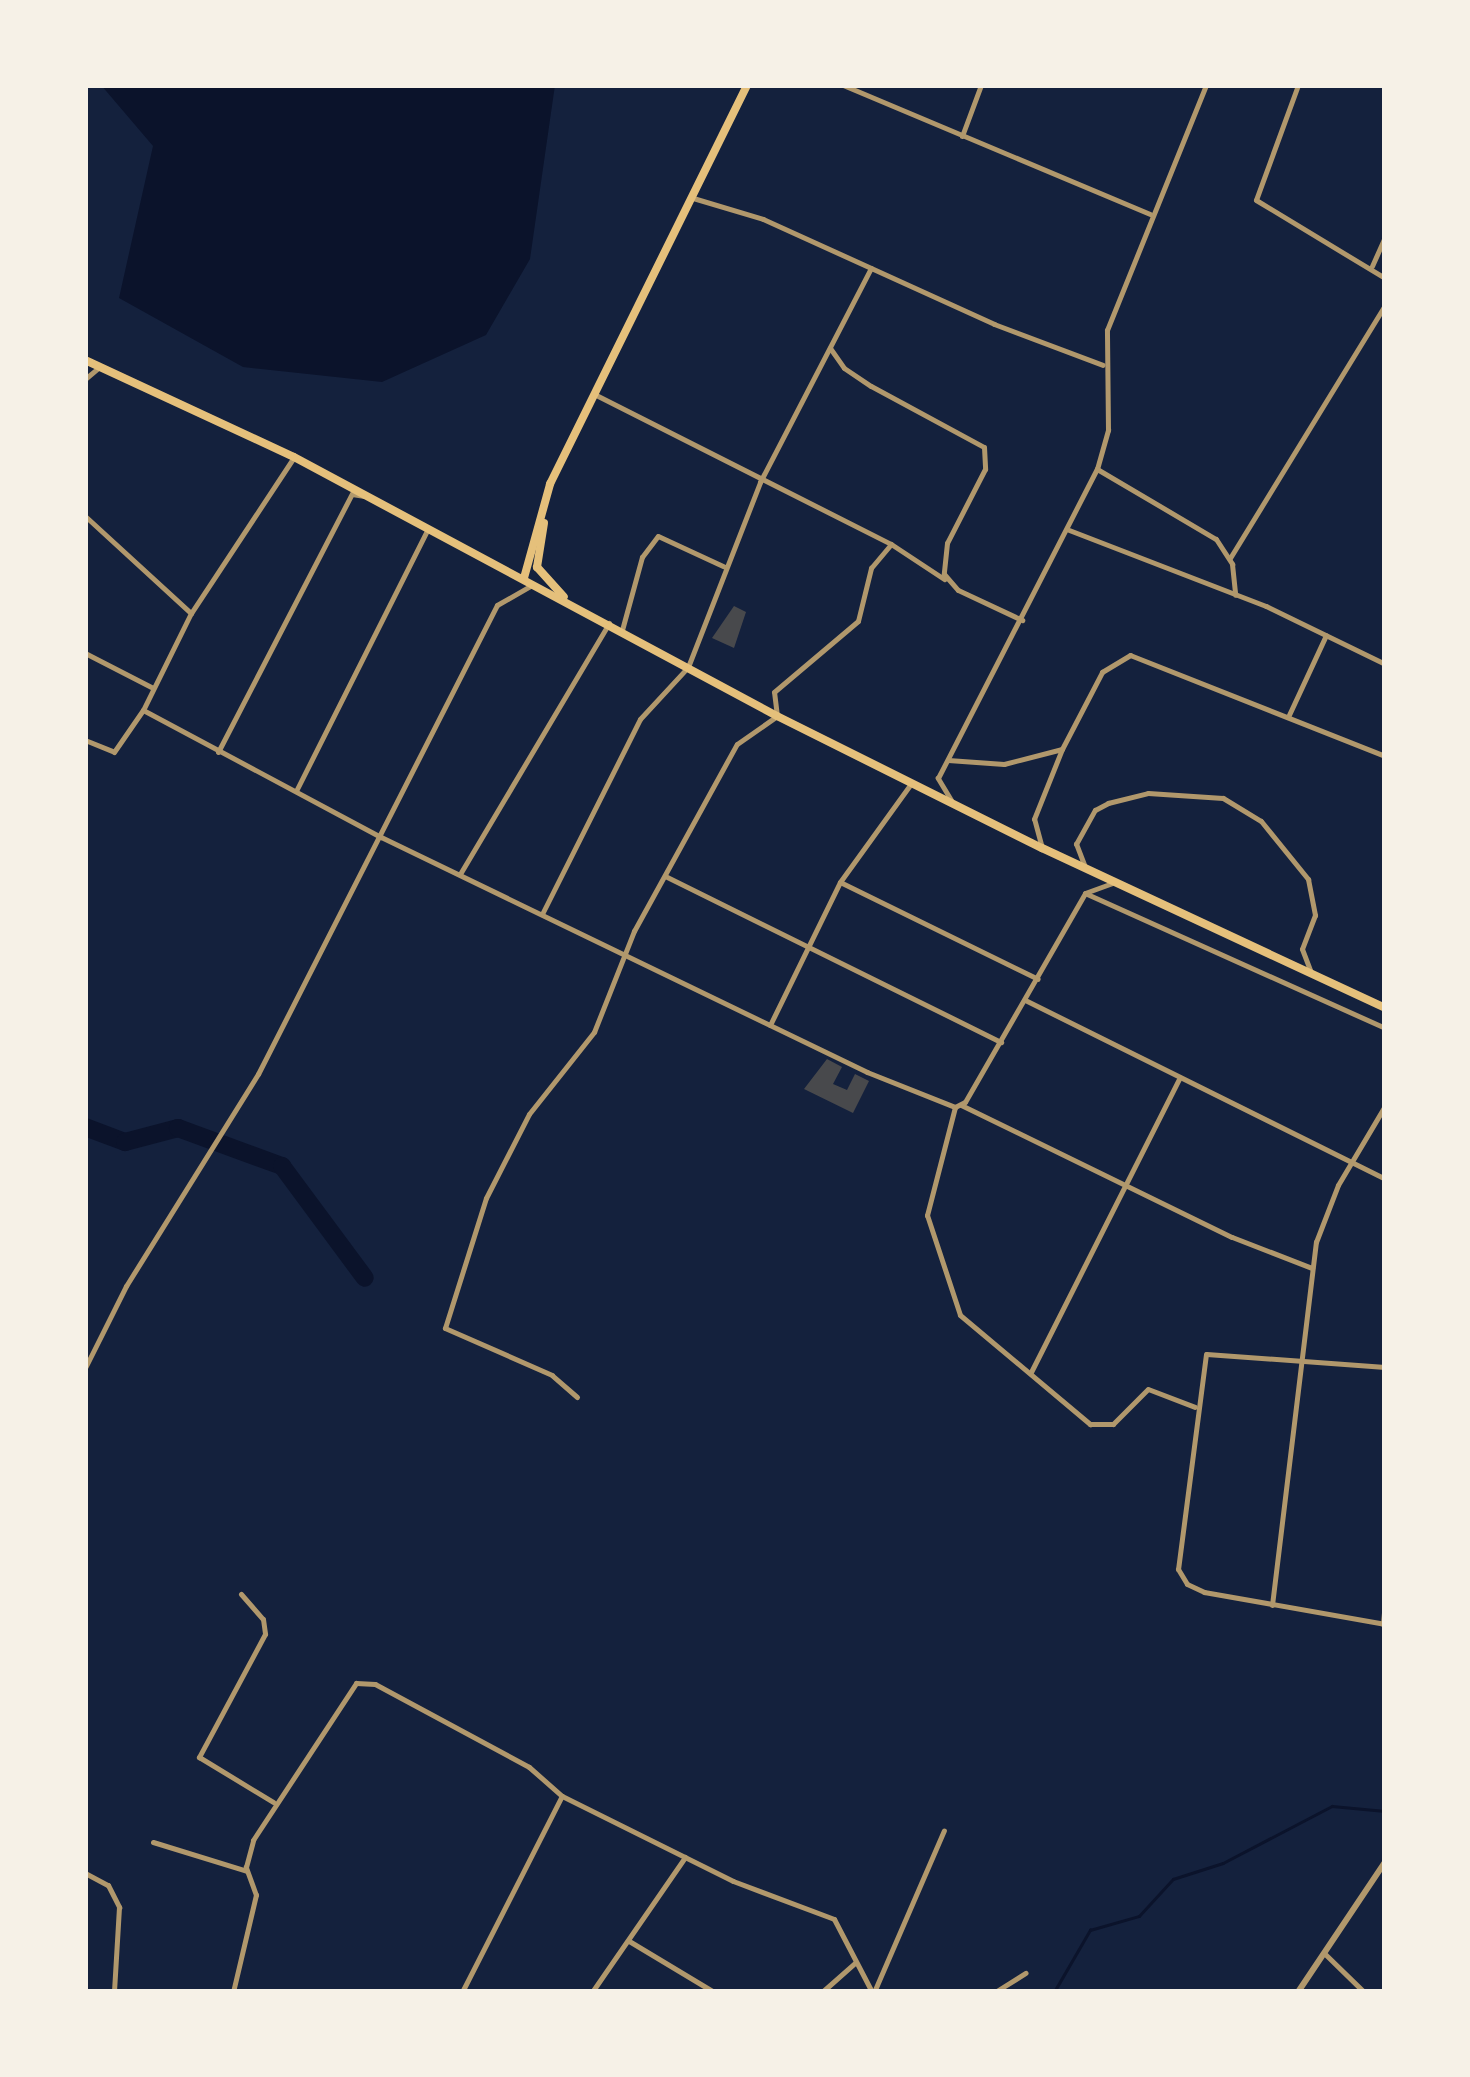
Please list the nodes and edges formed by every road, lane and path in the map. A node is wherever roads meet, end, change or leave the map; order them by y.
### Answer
1 (747, 85) edge
2 (843, 85) edge
3 (981, 85) edge
4 (1206, 85) edge
5 (1298, 85) edge
6 (962, 136) junction
7 (693, 198) junction
8 (1150, 214) junction
9 (1385, 236) edge
10 (1372, 266) junction
11 (871, 268) junction
12 (1385, 278) edge
13 (1385, 305) edge
14 (830, 347) junction
15 (85, 360) edge
16 (1103, 365) junction
17 (101, 366) junction
18 (85, 378) edge
19 (594, 394) junction
20 (294, 457) junction
21 (1097, 469) junction
22 (760, 482) junction
23 (550, 484) junction
24 (372, 497) junction
25 (85, 516) edge
26 (428, 528) junction
27 (1070, 530) junction
28 (891, 544) junction
29 (1230, 558) junction
30 (723, 566) junction
31 (946, 580) junction
32 (528, 582) junction
33 (1235, 595) junction
34 (567, 600) junction
35 (192, 612) junction
36 (1022, 620) junction
37 (609, 623) junction
38 (622, 630) junction
39 (1326, 635) junction
40 (85, 653) edge
41 (1385, 664) edge
42 (688, 668) junction
43 (152, 688) junction
44 (143, 710) junction
45 (777, 716) junction
46 (1288, 717) junction
47 (85, 740) edge
48 (1062, 749) junction
49 (218, 752) junction
50 (1385, 756) edge
51 (948, 760) junction
52 (913, 781) junction
53 (296, 791) junction
54 (950, 800) junction
55 (381, 837) junction
56 (1042, 848) junction
57 (1086, 870) junction
58 (460, 874) junction
59 (665, 876) junction
60 (840, 882) junction
61 (1114, 883) junction
62 (1085, 893) junction
63 (542, 914) junction
64 (808, 946) junction
65 (622, 956) junction
66 (1312, 974) junction
67 (1038, 978) junction
68 (1338, 986) junction
69 (1315, 992) junction
70 (1025, 1000) junction
71 (1385, 1008) edge
72 (770, 1025) junction
73 (1385, 1028) edge
74 (1001, 1042) junction
75 (1180, 1077) junction
76 (958, 1106) junction
77 (1385, 1106) edge
78 (1350, 1164) junction
79 (1385, 1180) edge
80 (1126, 1185) junction
81 (1312, 1268) junction
82 (1302, 1359) junction
83 (1385, 1367) edge
84 (85, 1368) edge
85 (1031, 1372) junction
86 (577, 1397) dead end
87 (1195, 1407) junction
88 (241, 1594) dead end
89 (1385, 1600) edge
90 (1272, 1604) junction
91 (1384, 1624) edge
92 (562, 1796) junction
93 (273, 1802) junction
94 (944, 1830) dead end
95 (154, 1842) dead end
96 (685, 1857) junction
97 (1385, 1862) edge
98 (248, 1871) junction
99 (85, 1873) edge
100 (629, 1940) junction
101 (1324, 1953) junction
102 (856, 1962) junction
103 (1026, 1974) dead end
104 (114, 1992) edge
105 (233, 1992) edge
106 (462, 1992) edge
107 (592, 1992) edge
108 (714, 1992) edge
109 (822, 1992) edge
110 (874, 1992) edge
111 (994, 1992) edge
112 (1298, 1992) edge
113 (1364, 1992) edge

1 - 7 highway
2 - 6 street
3 - 6 street
4 - 8 street
5 - 10 street
6 - 8 street
7 - 11 street
7 - 19 highway
8 - 16 street
9 - 10 street
10 - 12 street
11 - 14 street
11 - 16 street
13 - 29 street
14 - 22 street
14 - 31 street
15 - 17 highway
16 - 21 street
17 - 18 street
17 - 20 highway
19 - 22 street
19 - 23 highway
20 - 24 highway
20 - 35 street
21 - 27 street
21 - 29 street
22 - 28 street
22 - 30 street
23 - 32 highway
23 - 34 highway
24 - 26 highway
24 - 49 street
25 - 35 street
26 - 32 highway
26 - 53 street
27 - 33 street
27 - 36 street
28 - 31 street
28 - 45 street
29 - 33 street
30 - 38 street
30 - 42 street
31 - 36 street
32 - 34 highway
32 - 55 street
33 - 39 street
34 - 37 highway
35 - 43 street
36 - 51 street
37 - 38 highway
37 - 58 street
38 - 42 highway
39 - 41 street
39 - 46 street
40 - 43 street
42 - 45 highway
42 - 63 street
43 - 44 street
44 - 47 street
44 - 49 street
45 - 52 highway
45 - 59 street
46 - 48 street
46 - 50 street
48 - 51 street
48 - 56 street
49 - 53 street
51 - 54 street
52 - 54 highway
52 - 60 street
53 - 55 street
54 - 56 highway
55 - 58 street
55 - 84 street
56 - 57 highway
57 - 61 highway
57 - 66 street
58 - 63 street
59 - 64 street
59 - 65 street
60 - 64 street
60 - 67 street
61 - 62 street
61 - 66 highway
62 - 67 street
62 - 69 street
63 - 65 street
64 - 72 street
64 - 74 street
65 - 72 street
65 - 86 street
66 - 68 highway
67 - 70 street
68 - 69 street
68 - 71 highway
69 - 73 street
70 - 74 street
70 - 75 street
72 - 76 street
74 - 76 street
75 - 78 street
75 - 80 street
76 - 80 street
76 - 85 street
77 - 78 street
78 - 79 street
78 - 81 street
80 - 81 street
80 - 85 street
81 - 82 street
82 - 83 street
82 - 87 street
82 - 90 street
85 - 87 street
87 - 90 street
88 - 93 street
89 - 91 street
90 - 91 street
92 - 93 street
92 - 96 street
92 - 106 street
93 - 98 street
94 - 110 street
95 - 98 street
96 - 100 street
96 - 102 street
97 - 101 street
98 - 105 street
99 - 104 street
100 - 107 street
100 - 108 street
101 - 112 street
101 - 113 street
102 - 109 street
102 - 110 street
103 - 111 street

